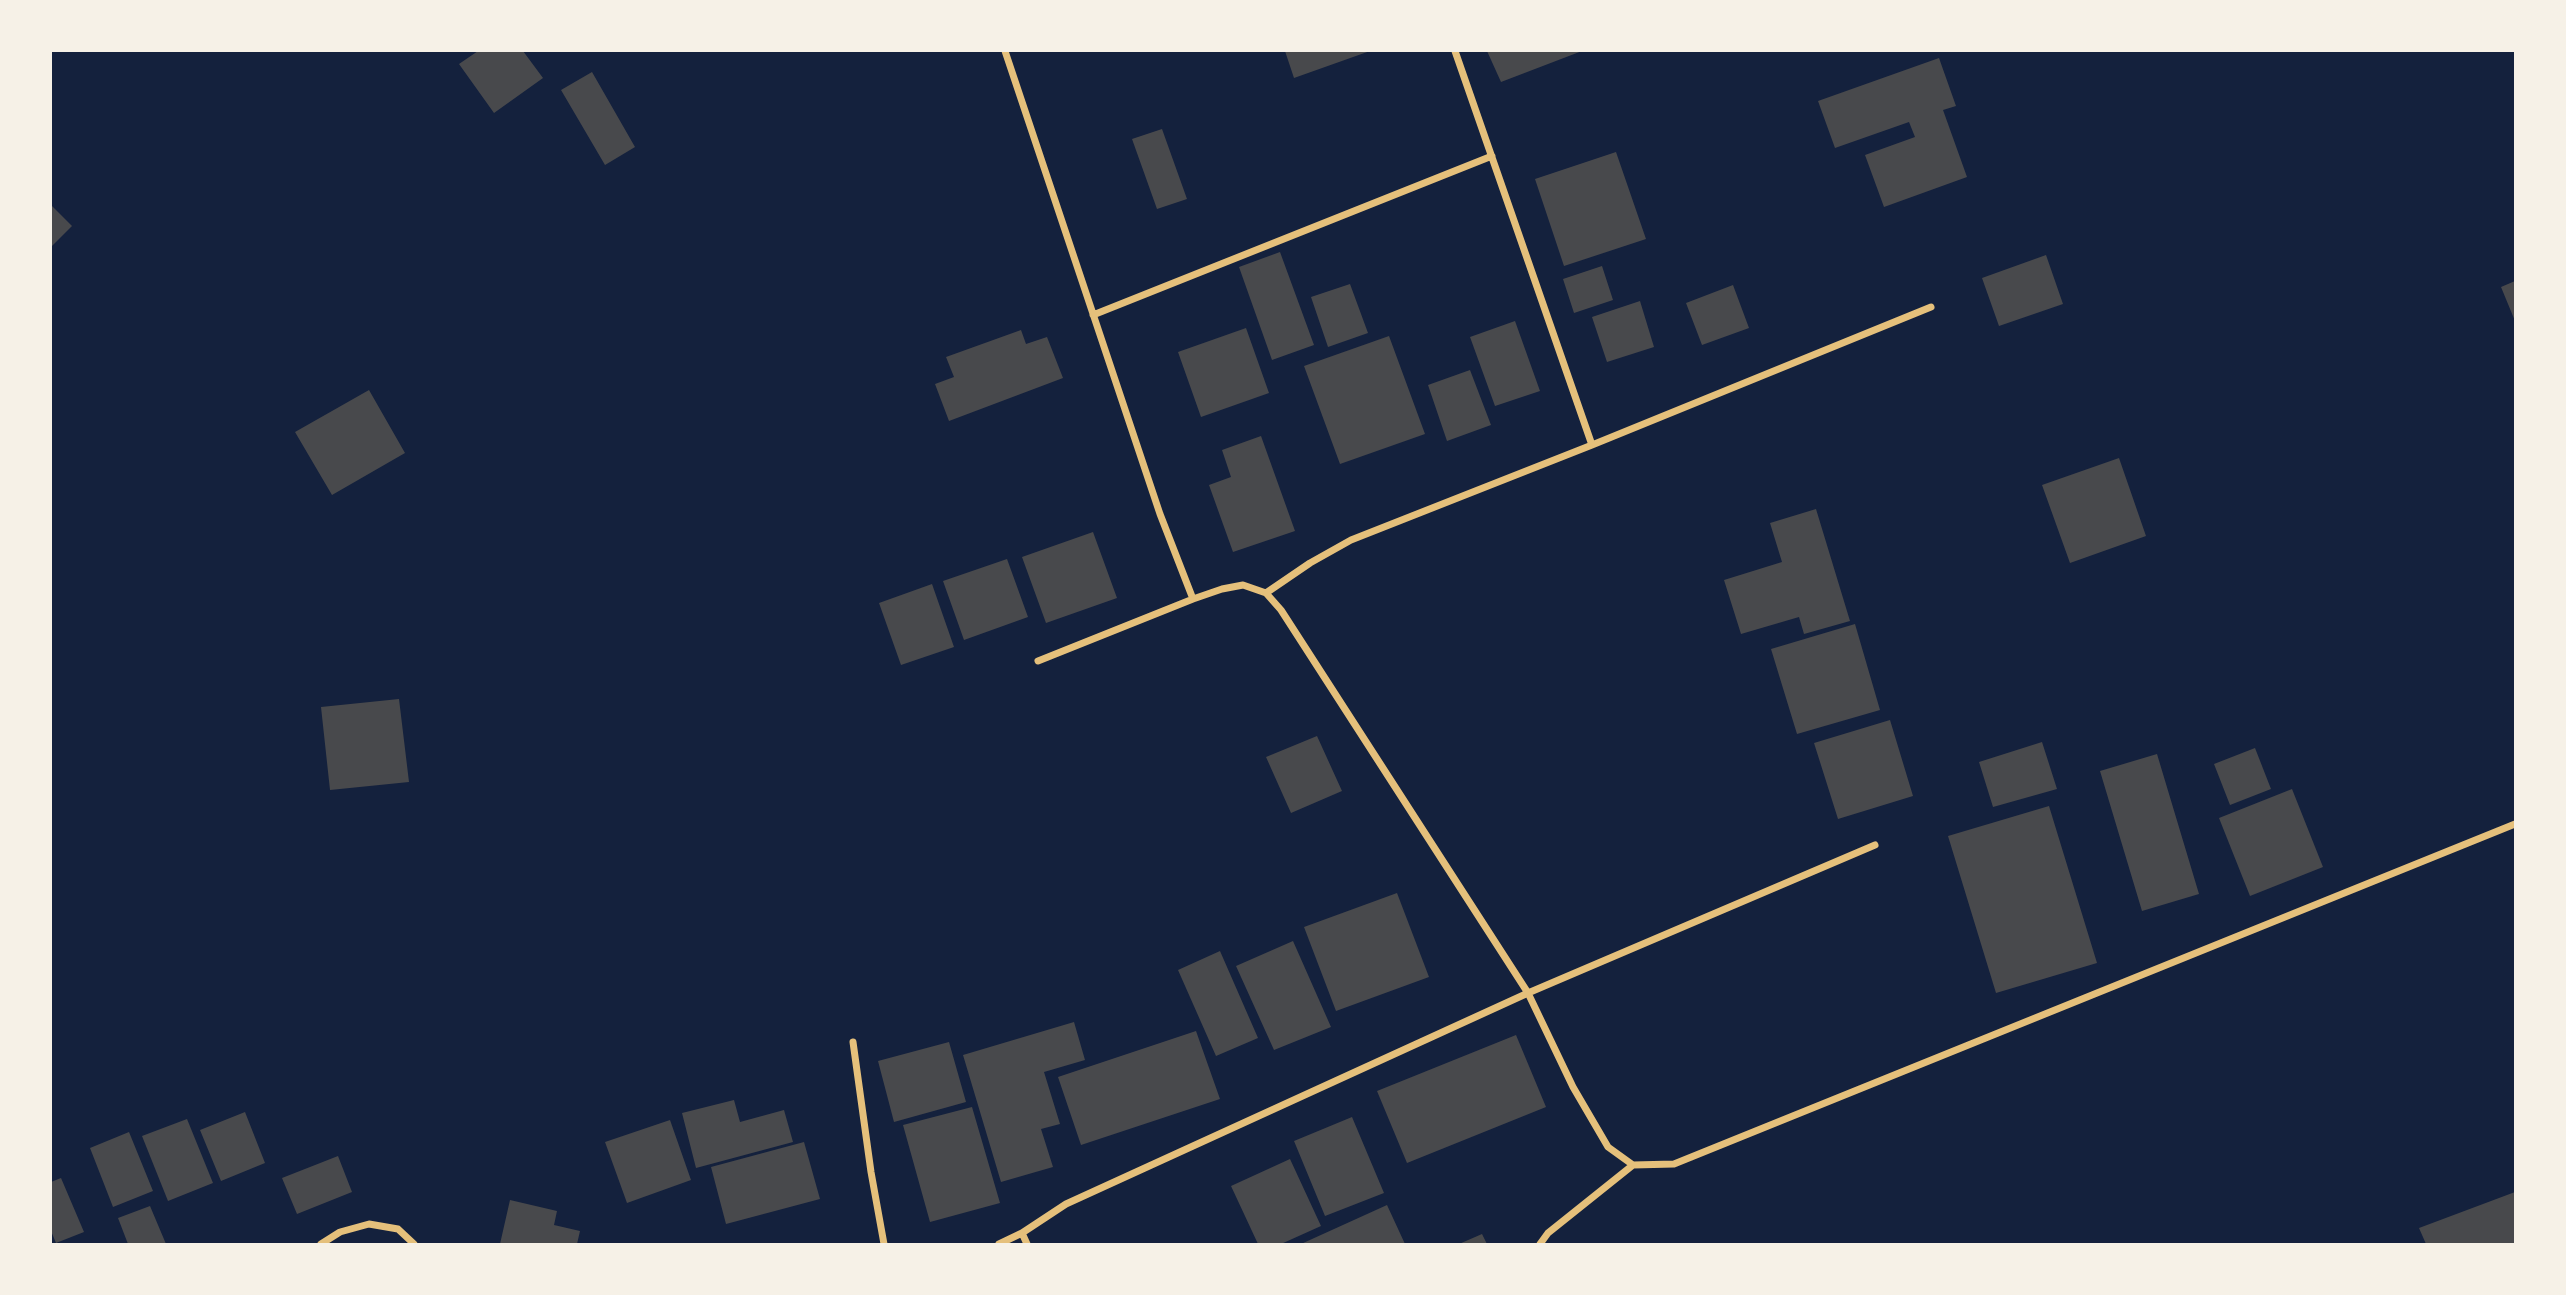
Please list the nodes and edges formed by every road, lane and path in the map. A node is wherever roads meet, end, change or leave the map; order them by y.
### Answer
1 (1005, 51) edge
2 (1455, 51) edge
3 (1492, 156) junction
4 (1931, 307) dead end
5 (1093, 315) junction
6 (1592, 445) junction
7 (1265, 593) junction
8 (1193, 599) junction
9 (1038, 661) dead end
10 (2515, 824) edge
11 (1875, 845) dead end
12 (1528, 993) junction
13 (853, 1042) dead end
14 (1633, 1165) junction
15 (1022, 1233) junction
16 (321, 1244) edge
17 (414, 1244) edge
18 (884, 1244) edge
19 (999, 1244) edge
20 (1027, 1244) edge
21 (1540, 1244) edge

1 - 5 street
2 - 3 street
3 - 5 street
3 - 6 street
4 - 6 street
5 - 8 street
6 - 7 street
7 - 8 street
7 - 12 street
8 - 9 street
10 - 14 street
11 - 12 street
12 - 14 street
12 - 15 street
13 - 18 street
14 - 21 street
15 - 19 street
15 - 20 street
16 - 17 street

